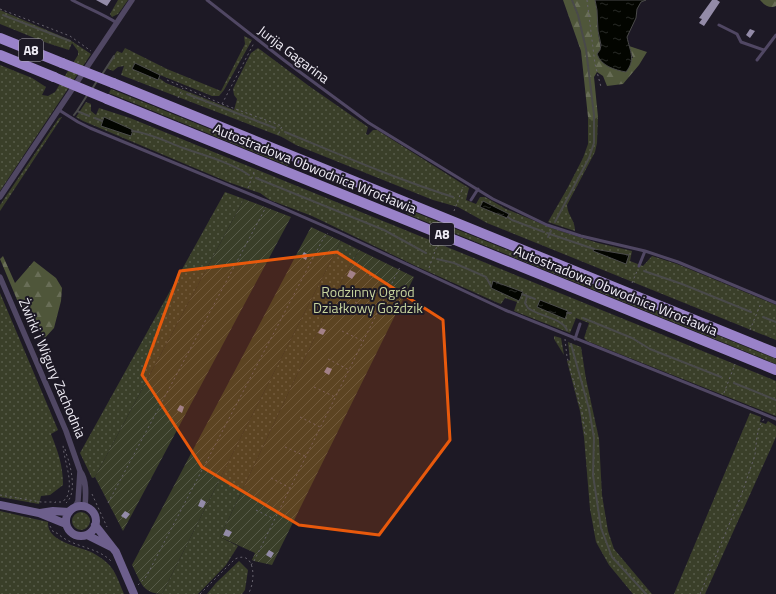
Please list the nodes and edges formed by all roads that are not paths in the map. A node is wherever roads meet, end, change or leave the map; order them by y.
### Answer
1 (72, 0) edge
2 (132, 0) edge
3 (207, 0) edge
4 (117, 24) junction
5 (719, 25) dead end
6 (776, 35) edge
7 (0, 38) edge
8 (764, 50) junction
9 (0, 55) edge
10 (757, 60) dead end
11 (59, 110) junction
12 (478, 189) junction
13 (0, 197) edge
14 (471, 200) dead end
15 (645, 251) junction
16 (639, 266) road end
17 (0, 277) edge
18 (776, 303) edge
19 (580, 324) dead end
20 (575, 338) junction
21 (776, 352) edge
22 (776, 370) edge
23 (776, 419) edge
24 (80, 471) junction
25 (0, 505) edge
26 (85, 506) junction
27 (72, 509) junction
28 (39, 513) junction
29 (66, 524) junction
30 (95, 524) junction
31 (87, 535) junction
32 (111, 547) junction
33 (134, 594) edge

1 - 4 lane
2 - 4 street
3 - 12 lane, Jurija Gagarina
4 - 11 street
5 - 8 lane
6 - 8 lane
7 - 21 highway, Autostradowa Obwodnica Wrocławia / A8, bridge
8 - 10 lane
9 - 22 highway, Autostradowa Obwodnica Wrocławia / A8, bridge
11 - 13 street
11 - 20 lane
12 - 14 lane
12 - 15 lane, Jurija Gagarina
15 - 16 lane
15 - 18 lane, Jurija Gagarina
17 - 24 street, Żwirki i Wigury Zachodnia
19 - 20 lane
20 - 23 lane
24 - 26 street, Żwirki i Wigury Zachodnia
24 - 27 street
25 - 28 street
26 - 27 street
26 - 30 street
27 - 28 street
27 - 29 street
28 - 29 street
29 - 31 street
30 - 31 street
30 - 32 street
31 - 32 street
32 - 33 street

